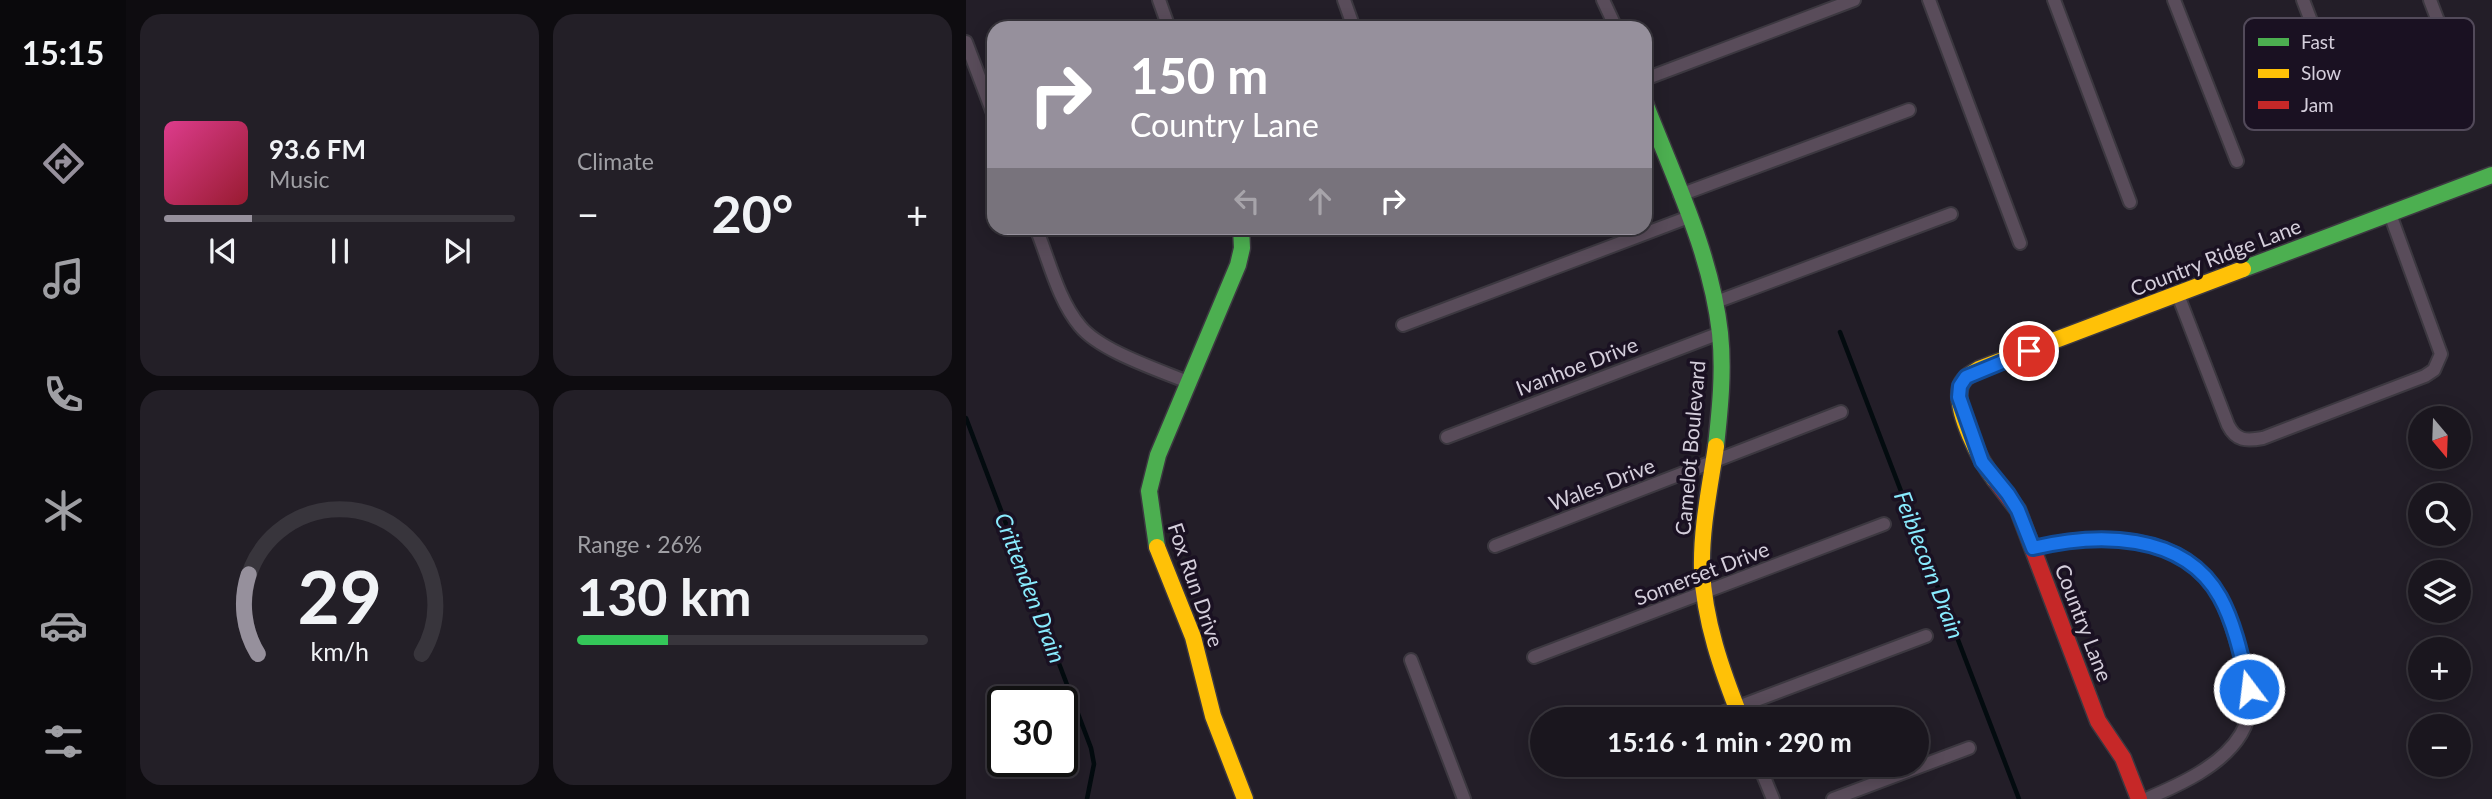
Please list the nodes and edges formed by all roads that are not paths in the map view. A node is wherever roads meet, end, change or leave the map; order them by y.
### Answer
1 (1158, 0) edge
2 (1344, 0) edge
3 (1603, 0) edge
4 (1854, 0) edge
5 (1929, 0) edge
6 (2053, 0) edge
7 (2174, 0) edge
8 (2303, 0) edge
9 (2430, 0) edge
10 (2310, 18) edge
11 (2437, 18) edge
12 (1166, 21) edge
13 (1352, 21) edge
14 (1613, 21) edge
15 (966, 42) edge
16 (1652, 76) edge
17 (987, 98) edge
18 (1909, 110) dead end
19 (1652, 123) edge
20 (2237, 161) dead end
21 (2492, 175) edge
22 (1680, 195) junction
23 (2130, 202) dead end
24 (1951, 214) dead end
25 (2390, 214) junction
26 (1689, 217) junction
27 (1652, 231) edge
28 (1040, 235) edge
29 (1241, 235) edge
30 (1641, 235) edge
31 (2020, 243) dead end
32 (2178, 295) junction
33 (1716, 302) junction
34 (1403, 325) dead end
35 (1720, 332) junction
36 (1190, 383) junction
37 (1960, 386) joint
38 (1841, 412) dead end
39 (1447, 437) dead end
40 (1714, 463) junction
41 (1884, 524) dead end
42 (1495, 546) dead end
43 (2033, 548) junction
44 (1705, 594) junction
45 (1926, 636) dead end
46 (1534, 657) dead end
47 (1411, 660) dead end
48 (1736, 707) edge
49 (1753, 707) edge
50 (1969, 748) dead end
51 (1764, 777) edge
52 (1245, 799) edge
53 (1464, 799) edge
54 (1773, 799) edge
55 (1833, 799) edge
56 (2139, 799) edge
57 (2146, 799) edge

1 - 12 street
2 - 13 street
3 - 14 street
4 - 16 street
5 - 31 street
6 - 23 street
7 - 20 street
8 - 10 street
9 - 11 street
15 - 17 street
18 - 22 street
19 - 22 street, Camelot Boulevard
21 - 25 street, Country Ridge Lane
22 - 26 street, Camelot Boulevard
24 - 33 street
25 - 32 street, Country Ridge Lane
25 - 32 street
26 - 27 street
26 - 33 street, Camelot Boulevard
28 - 36 street
29 - 36 street, Fox Run Drive
30 - 34 street
32 - 37 street, Country Ridge Lane
33 - 35 street, Camelot Boulevard
35 - 39 street, Ivanhoe Drive
35 - 40 street, Camelot Boulevard
36 - 52 street, Fox Run Drive
37 - 43 street, Country Lane
38 - 40 street, Wales Drive
40 - 42 street, Wales Drive
40 - 44 street, Camelot Boulevard
41 - 44 street, Somerset Drive
43 - 56 street, Country Lane
43 - 57 street
44 - 46 street, Somerset Drive
44 - 48 street, Camelot Boulevard
45 - 49 street
47 - 53 street
50 - 55 street
51 - 54 street

